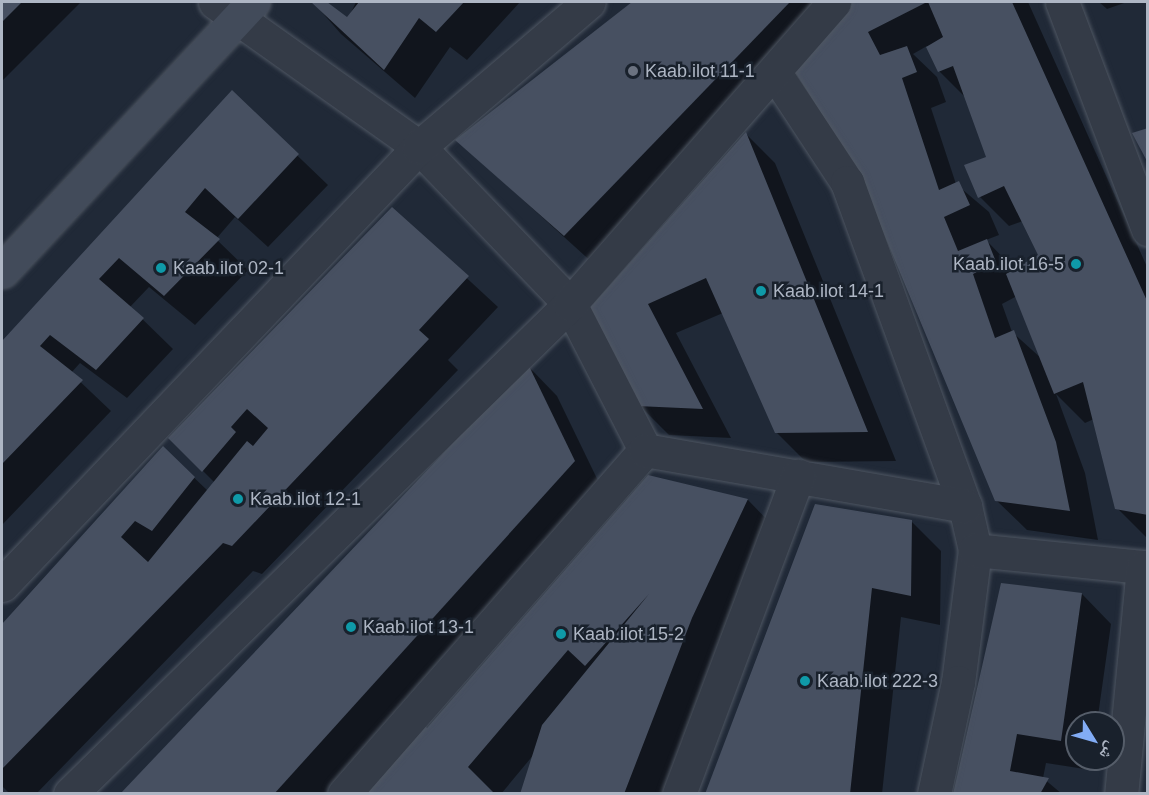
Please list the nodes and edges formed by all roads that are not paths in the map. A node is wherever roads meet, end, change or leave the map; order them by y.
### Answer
1 (590, 2) edge
2 (834, 2) edge
3 (1062, 2) edge
4 (234, 8) edge
5 (775, 73) junction
6 (419, 147) junction
7 (1148, 229) edge
8 (2, 272) edge
9 (570, 304) junction
10 (645, 450) junction
11 (798, 476) junction
12 (965, 506) junction
13 (975, 550) junction
14 (2, 585) edge
15 (70, 794) edge
16 (344, 794) edge
17 (679, 794) edge
18 (934, 794) edge
19 (1121, 794) edge

1 - 6 street
2 - 5 street
3 - 7 street
4 - 6 street
4 - 8 street
5 - 9 street
5 - 12 street
6 - 9 street
6 - 14 street
9 - 10 street
9 - 15 street
10 - 11 street
10 - 16 street
11 - 12 street
11 - 17 street
12 - 13 street
13 - 18 street
13 - 19 street

